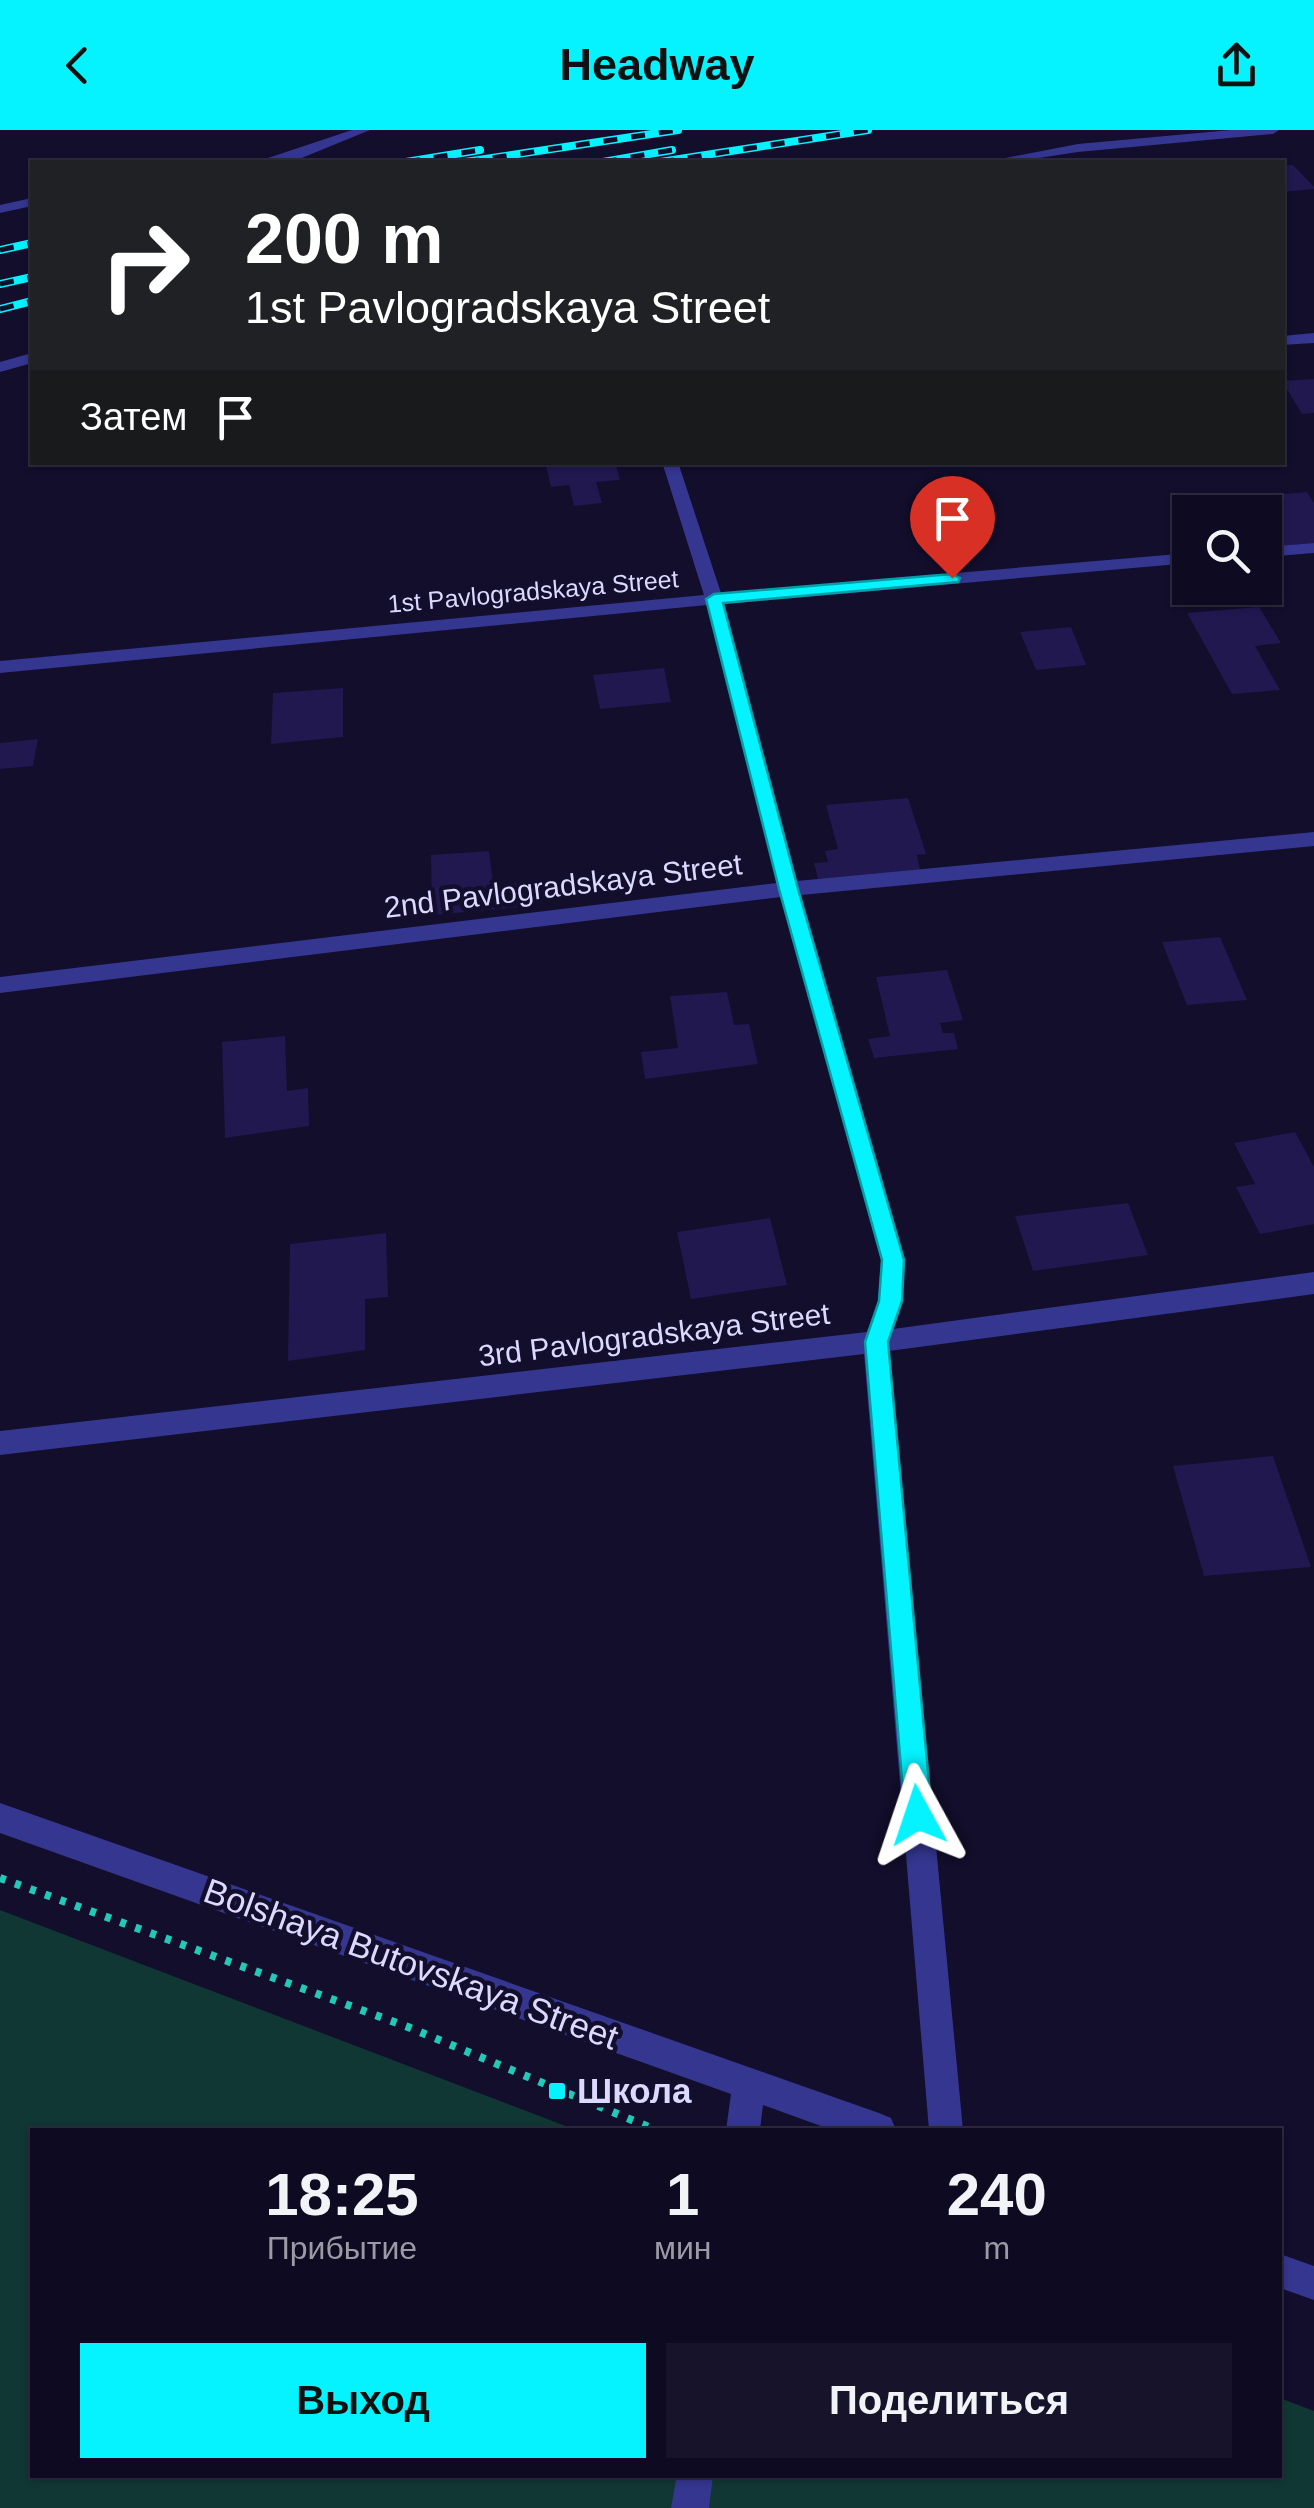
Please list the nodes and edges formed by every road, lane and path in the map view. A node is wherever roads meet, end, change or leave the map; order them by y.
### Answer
1 (364, 130) edge
2 (1273, 130) edge
3 (275, 160) edge
4 (1004, 160) edge
5 (30, 202) edge
6 (0, 209) edge
7 (1314, 338) edge
8 (1285, 341) edge
9 (30, 358) edge
10 (0, 366) edge
11 (671, 465) edge
12 (1314, 548) edge
13 (1282, 551) edge
14 (1172, 560) edge
15 (714, 599) junction
16 (0, 667) edge
17 (1314, 839) edge
18 (789, 889) junction
19 (0, 985) edge
20 (1314, 1283) edge
21 (876, 1342) junction
22 (0, 1443) edge
23 (0, 1818) edge
24 (0, 1878) edge
25 (749, 2084) junction
26 (651, 2128) edge
27 (743, 2128) edge
28 (872, 2128) edge
29 (946, 2128) edge
30 (1282, 2272) edge
31 (1314, 2283) edge
32 (694, 2478) edge
33 (690, 2508) edge

1 - 3 street
2 - 4 street
5 - 6 street
7 - 8 street
9 - 10 street
11 - 15 street
12 - 13 street
14 - 15 street, 1st Pavlogradskaya Street
15 - 16 street, 1st Pavlogradskaya Street
15 - 18 street
17 - 18 street, 2nd Pavlogradskaya Street
18 - 19 street, 2nd Pavlogradskaya Street
18 - 21 street
20 - 21 street, 3rd Pavlogradskaya Street
21 - 22 street, 3rd Pavlogradskaya Street
21 - 29 street
23 - 25 street, Bolshaya Butovskaya Street
24 - 26 path
25 - 27 street
25 - 28 street, Bolshaya Butovskaya Street
30 - 31 street
32 - 33 street

